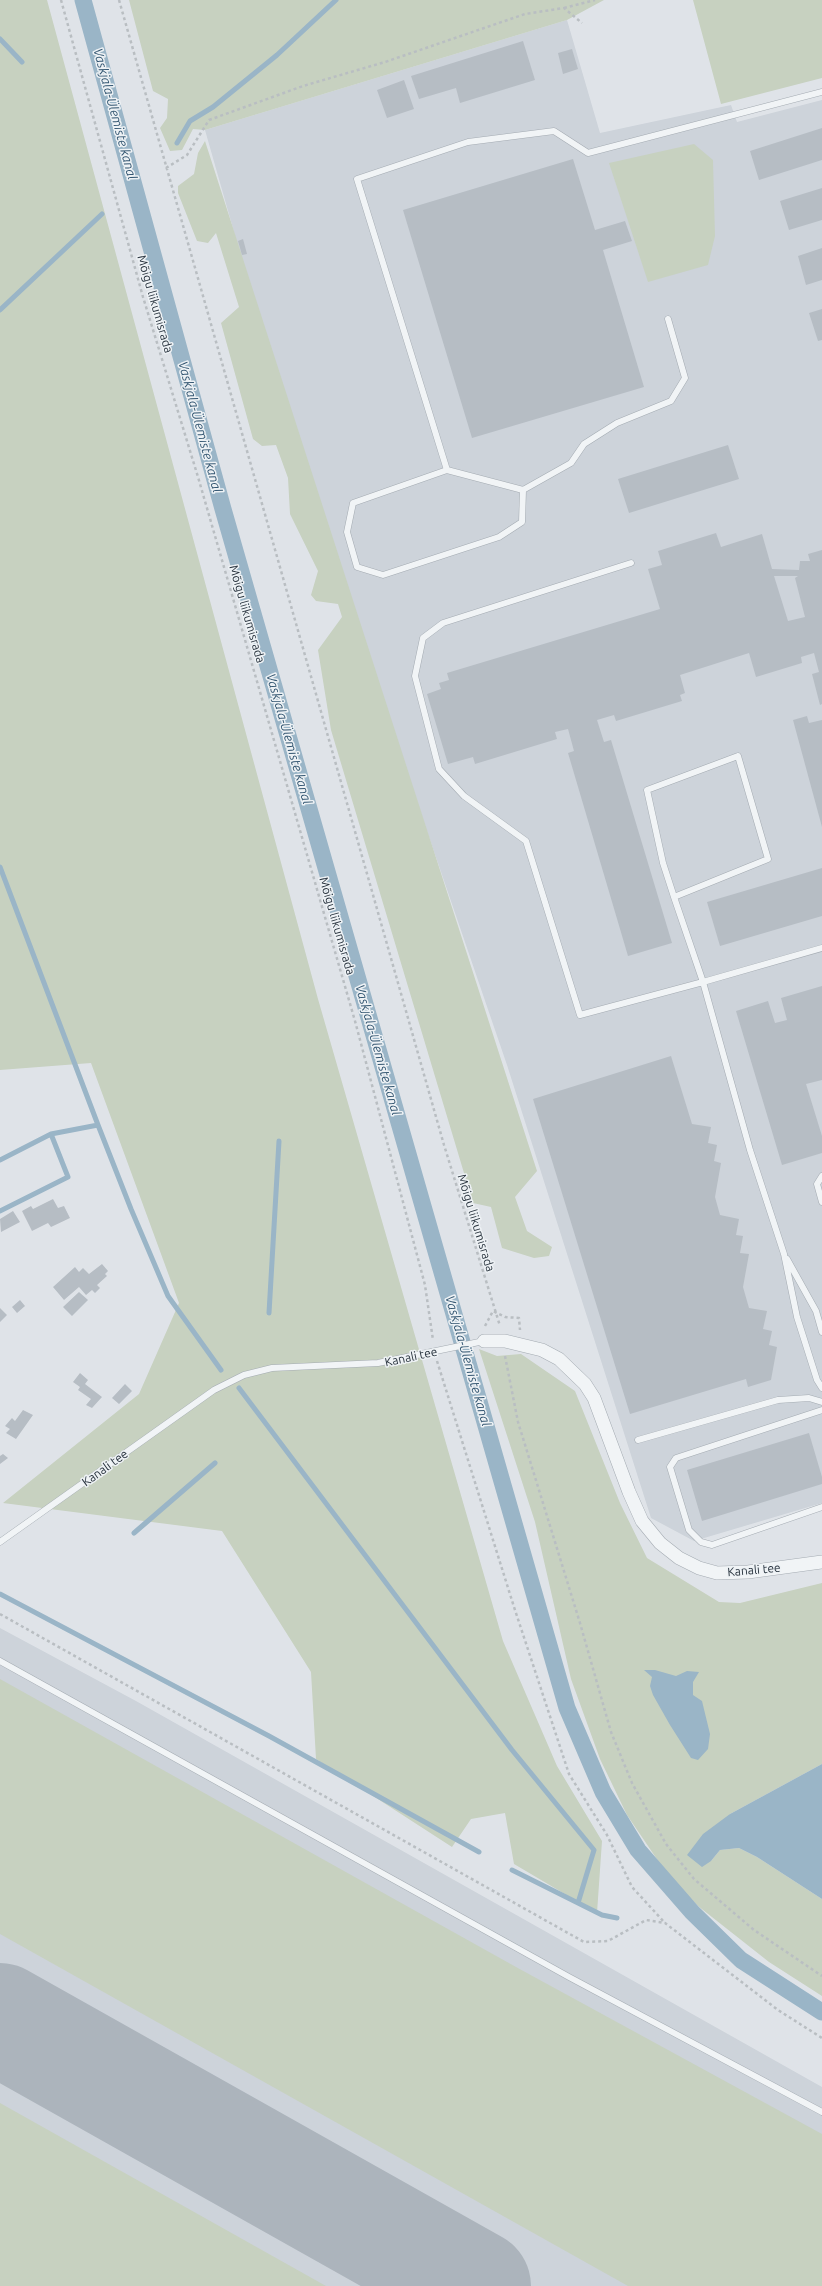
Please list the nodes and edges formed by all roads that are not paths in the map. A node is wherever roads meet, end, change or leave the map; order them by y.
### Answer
1 (822, 92) edge
2 (668, 319) dead end
3 (447, 470) junction
4 (523, 490) junction
5 (631, 563) dead end
6 (674, 897) junction
7 (822, 948) edge
8 (703, 982) junction
9 (822, 1176) edge
10 (822, 1202) edge
11 (784, 1254) junction
12 (822, 1332) edge
13 (484, 1341) joint
14 (822, 1388) edge
15 (822, 1402) edge
16 (822, 1410) edge
17 (638, 1440) dead end
18 (822, 1507) edge
19 (0, 1542) edge
20 (822, 1562) edge
21 (0, 1661) edge
22 (822, 2112) edge

1 - 3 lane
2 - 4 lane
3 - 4 lane
3 - 4 lane
5 - 8 lane
6 - 6 lane
6 - 8 lane
7 - 8 lane
8 - 11 lane
9 - 10 lane
11 - 12 lane
11 - 14 lane
13 - 19 lane, Kanali tee
13 - 20 street, Kanali tee
15 - 17 lane
16 - 18 lane
21 - 22 lane

